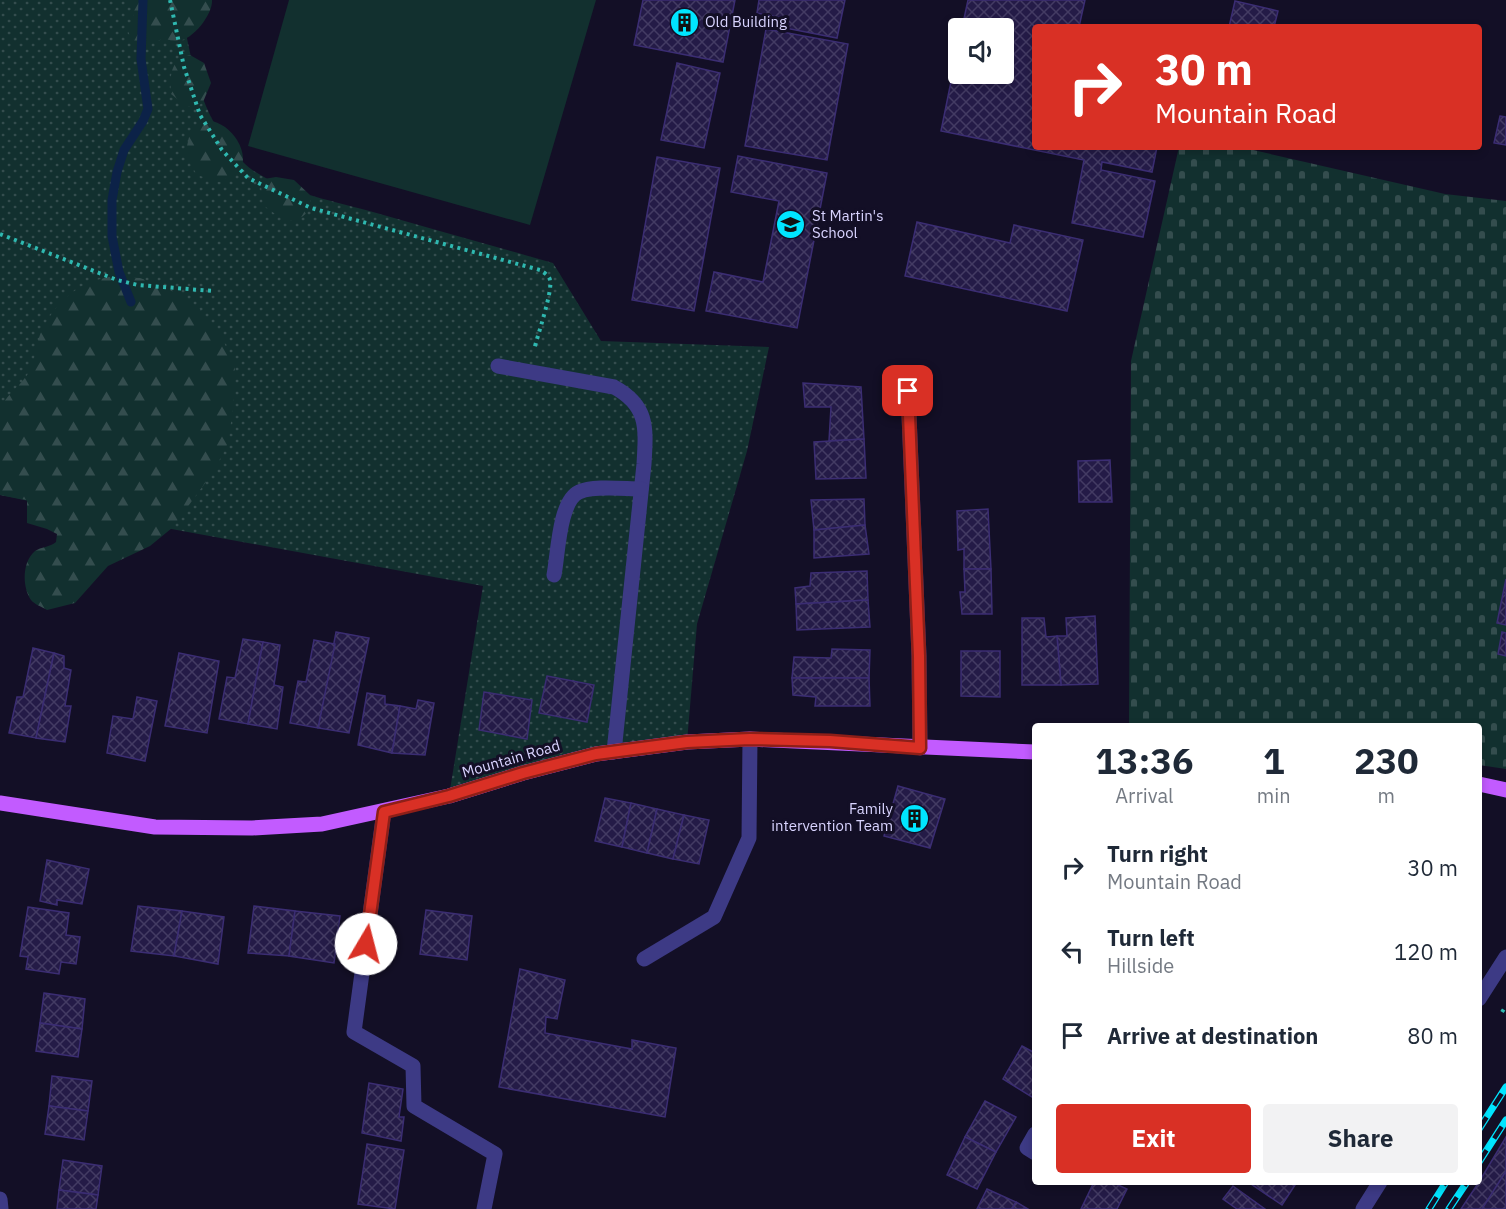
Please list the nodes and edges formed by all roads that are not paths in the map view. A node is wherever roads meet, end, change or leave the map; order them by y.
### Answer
1 (498, 366) dead end
2 (908, 391) dead end
3 (641, 489) junction
4 (554, 575) dead end
5 (750, 739) junction
6 (920, 748) junction
7 (614, 752) junction
8 (1032, 752) edge
9 (1482, 785) edge
10 (1506, 790) edge
11 (0, 803) edge
12 (384, 812) junction
13 (1506, 957) edge
14 (644, 959) dead end
15 (1482, 994) edge
16 (1032, 1139) edge
17 (1032, 1151) edge
18 (1378, 1185) edge
19 (0, 1199) edge
20 (1, 1209) edge
21 (484, 1209) edge
22 (1363, 1209) edge

1 - 3 street
2 - 6 street
3 - 4 street
3 - 7 street
5 - 6 main road, Mountain Road
5 - 7 main road, Mountain Road
5 - 14 street
6 - 8 main road, Mountain Road
7 - 12 main road, Mountain Road
9 - 10 main road
11 - 12 main road, Mountain Road
12 - 21 street
13 - 15 street
16 - 17 street
18 - 22 street
19 - 20 street

